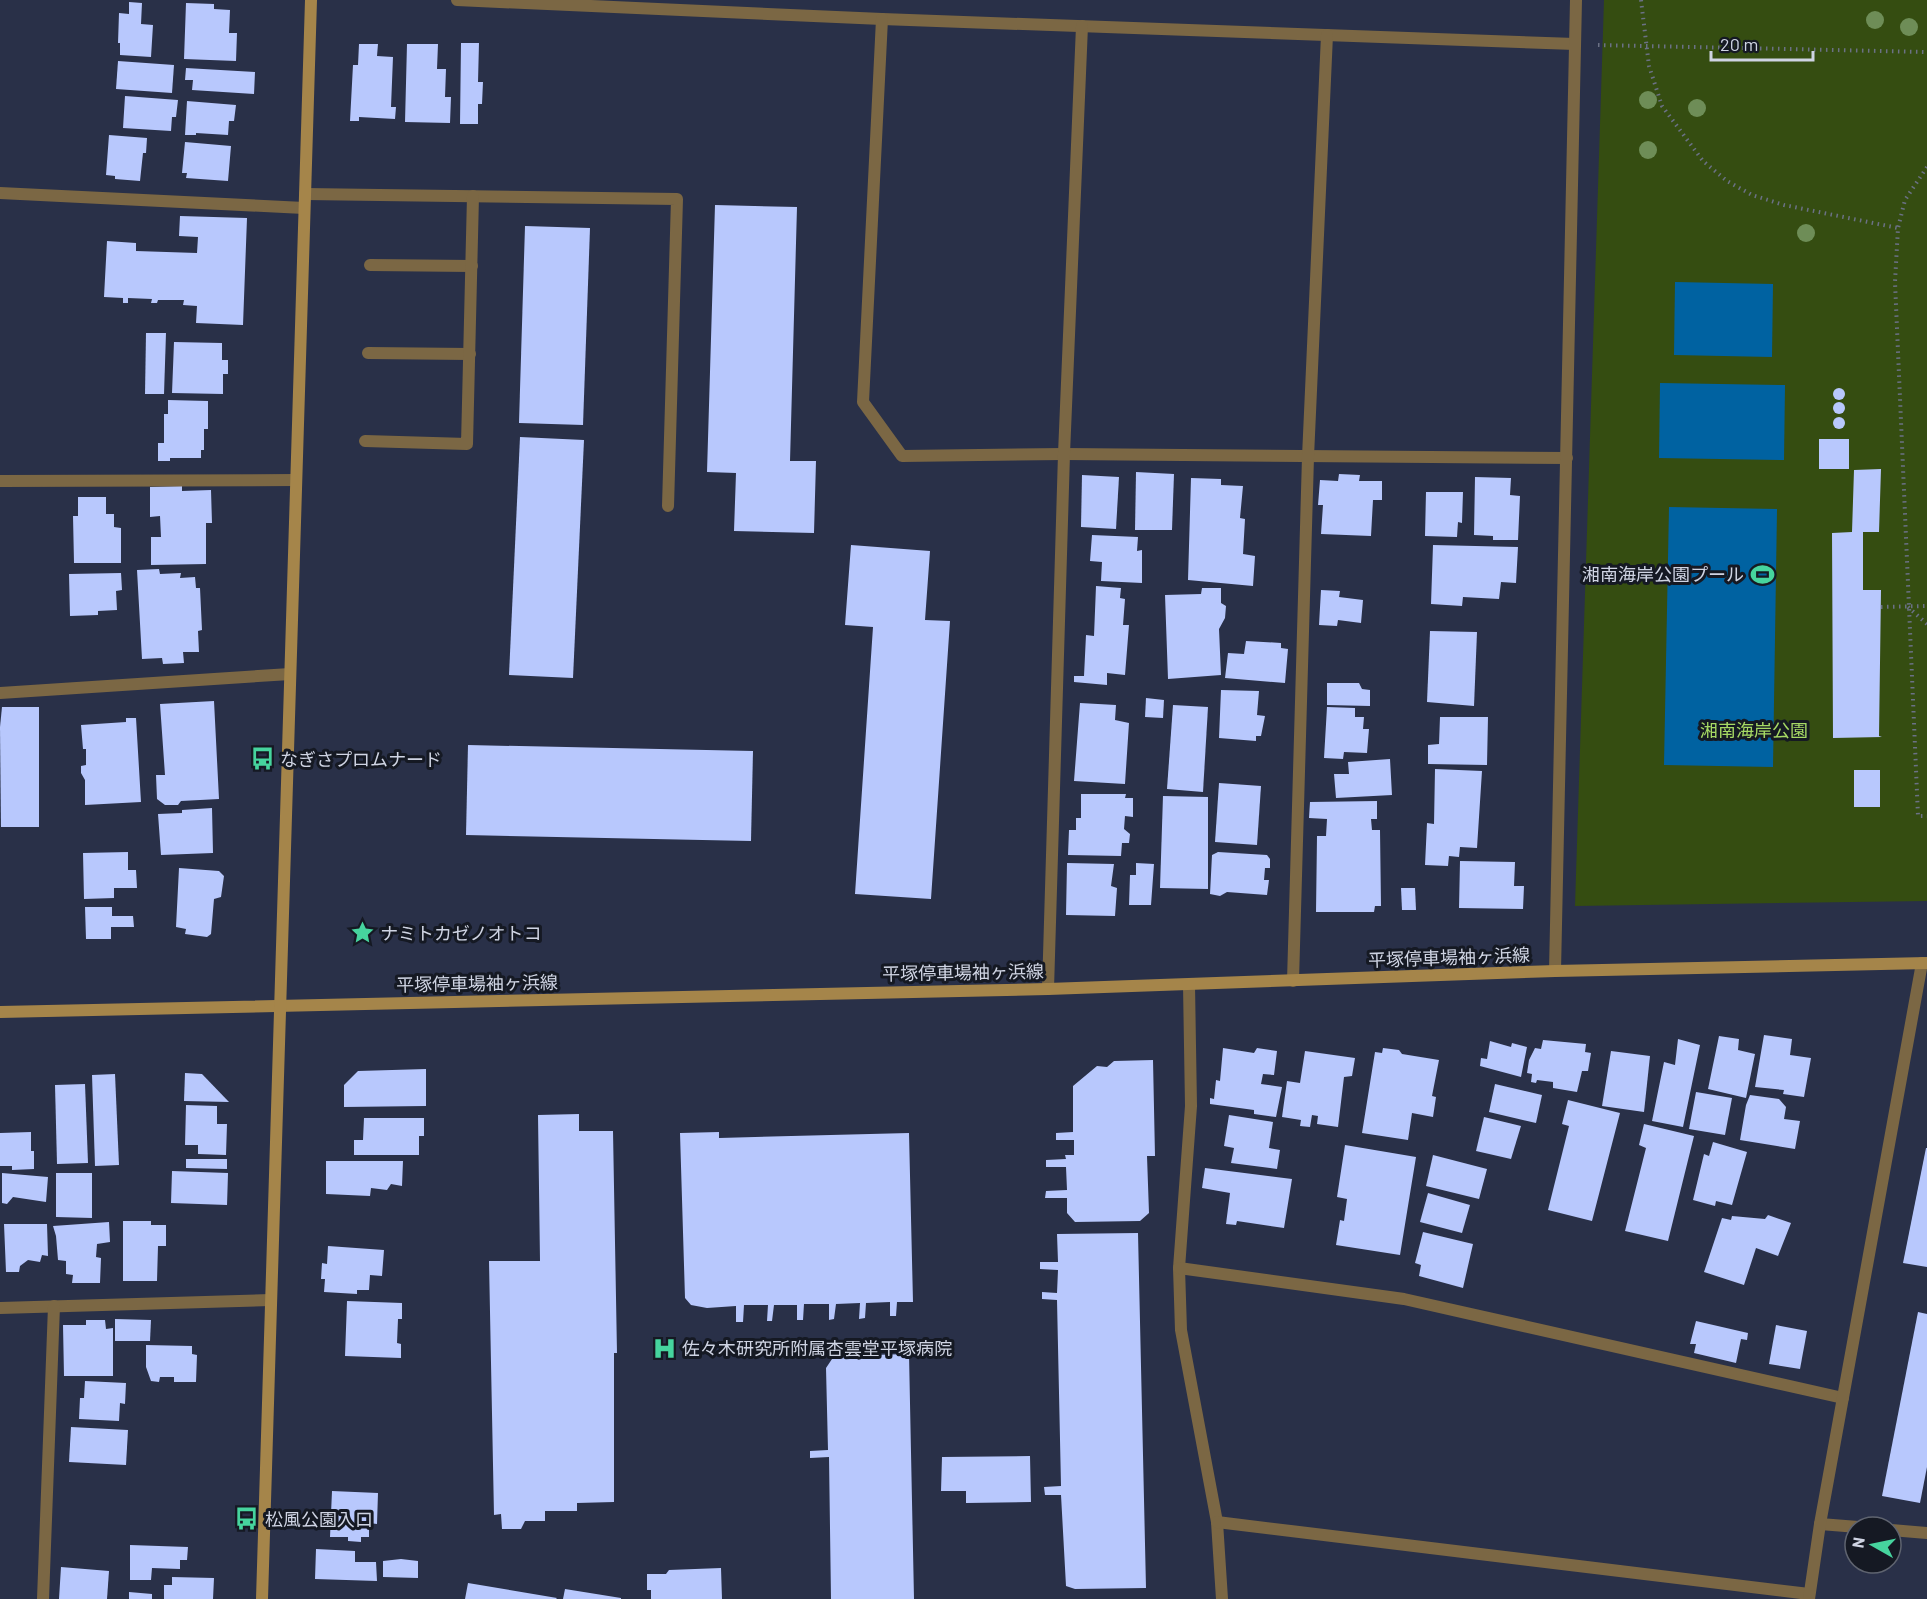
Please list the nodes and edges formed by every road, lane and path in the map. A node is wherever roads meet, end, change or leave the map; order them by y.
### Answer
1 (311, 0) edge
2 (457, 0) edge
3 (1576, 0) edge
4 (1641, 0) edge
5 (882, 19) junction
6 (1082, 26) junction
7 (1327, 35) junction
8 (1575, 44) junction
9 (1647, 45) junction
10 (1927, 52) edge
11 (1927, 167) edge
12 (0, 193) edge
13 (305, 194) junction
14 (473, 196) junction
15 (304, 208) junction
16 (1898, 228) junction
17 (370, 266) dead end
18 (471, 266) junction
19 (368, 353) dead end
20 (470, 354) junction
21 (365, 441) dead end
22 (1064, 453) junction
23 (1308, 457) junction
24 (1567, 458) junction
25 (296, 480) junction
26 (0, 481) edge
27 (668, 506) dead end
28 (1927, 606) edge
29 (1881, 607) dead end
30 (1908, 607) junction
31 (1927, 624) edge
32 (290, 674) junction
33 (0, 693) edge
34 (1927, 816) edge
35 (1924, 963) edge
36 (1556, 971) junction
37 (1293, 981) junction
38 (1189, 985) junction
39 (1048, 989) junction
40 (280, 1005) junction
41 (0, 1012) edge
42 (1179, 1268) junction
43 (270, 1300) junction
44 (54, 1306) junction
45 (0, 1308) edge
46 (1843, 1398) junction
47 (1217, 1522) junction
48 (1820, 1524) junction
49 (1843, 1526) edge
50 (1903, 1531) edge
51 (1927, 1533) edge
52 (1809, 1596) edge
53 (43, 1599) edge
54 (262, 1599) edge
55 (1222, 1599) edge

1 - 13 main road
2 - 5 street
3 - 8 street
4 - 9 path
5 - 6 street
5 - 22 street
6 - 7 street
6 - 22 street
7 - 8 street
7 - 23 street
8 - 9 path
8 - 24 street
9 - 10 path
9 - 16 path
11 - 16 path
12 - 15 street
13 - 14 street
13 - 15 main road
14 - 18 street
14 - 27 street
15 - 25 main road
16 - 30 path
17 - 18 street
18 - 20 street
19 - 20 street
20 - 21 street
22 - 23 street
22 - 39 street
23 - 24 street
23 - 37 street
24 - 36 street
25 - 26 street
25 - 32 main road
28 - 30 path
29 - 30 path
30 - 31 path
30 - 34 path
32 - 33 street
32 - 40 main road
35 - 36 main road, 平塚停車場袖ヶ浜線
35 - 46 street
36 - 37 main road, 平塚停車場袖ヶ浜線
37 - 38 main road, 平塚停車場袖ヶ浜線
38 - 39 main road, 平塚停車場袖ヶ浜線
38 - 42 street
39 - 40 main road, 平塚停車場袖ヶ浜線
40 - 41 main road, 平塚停車場袖ヶ浜線
40 - 43 main road
42 - 46 street
42 - 47 street
43 - 44 street
43 - 54 main road
44 - 45 street
44 - 53 street
46 - 48 street
47 - 52 street
47 - 55 street
48 - 49 street
48 - 52 street
50 - 51 street

